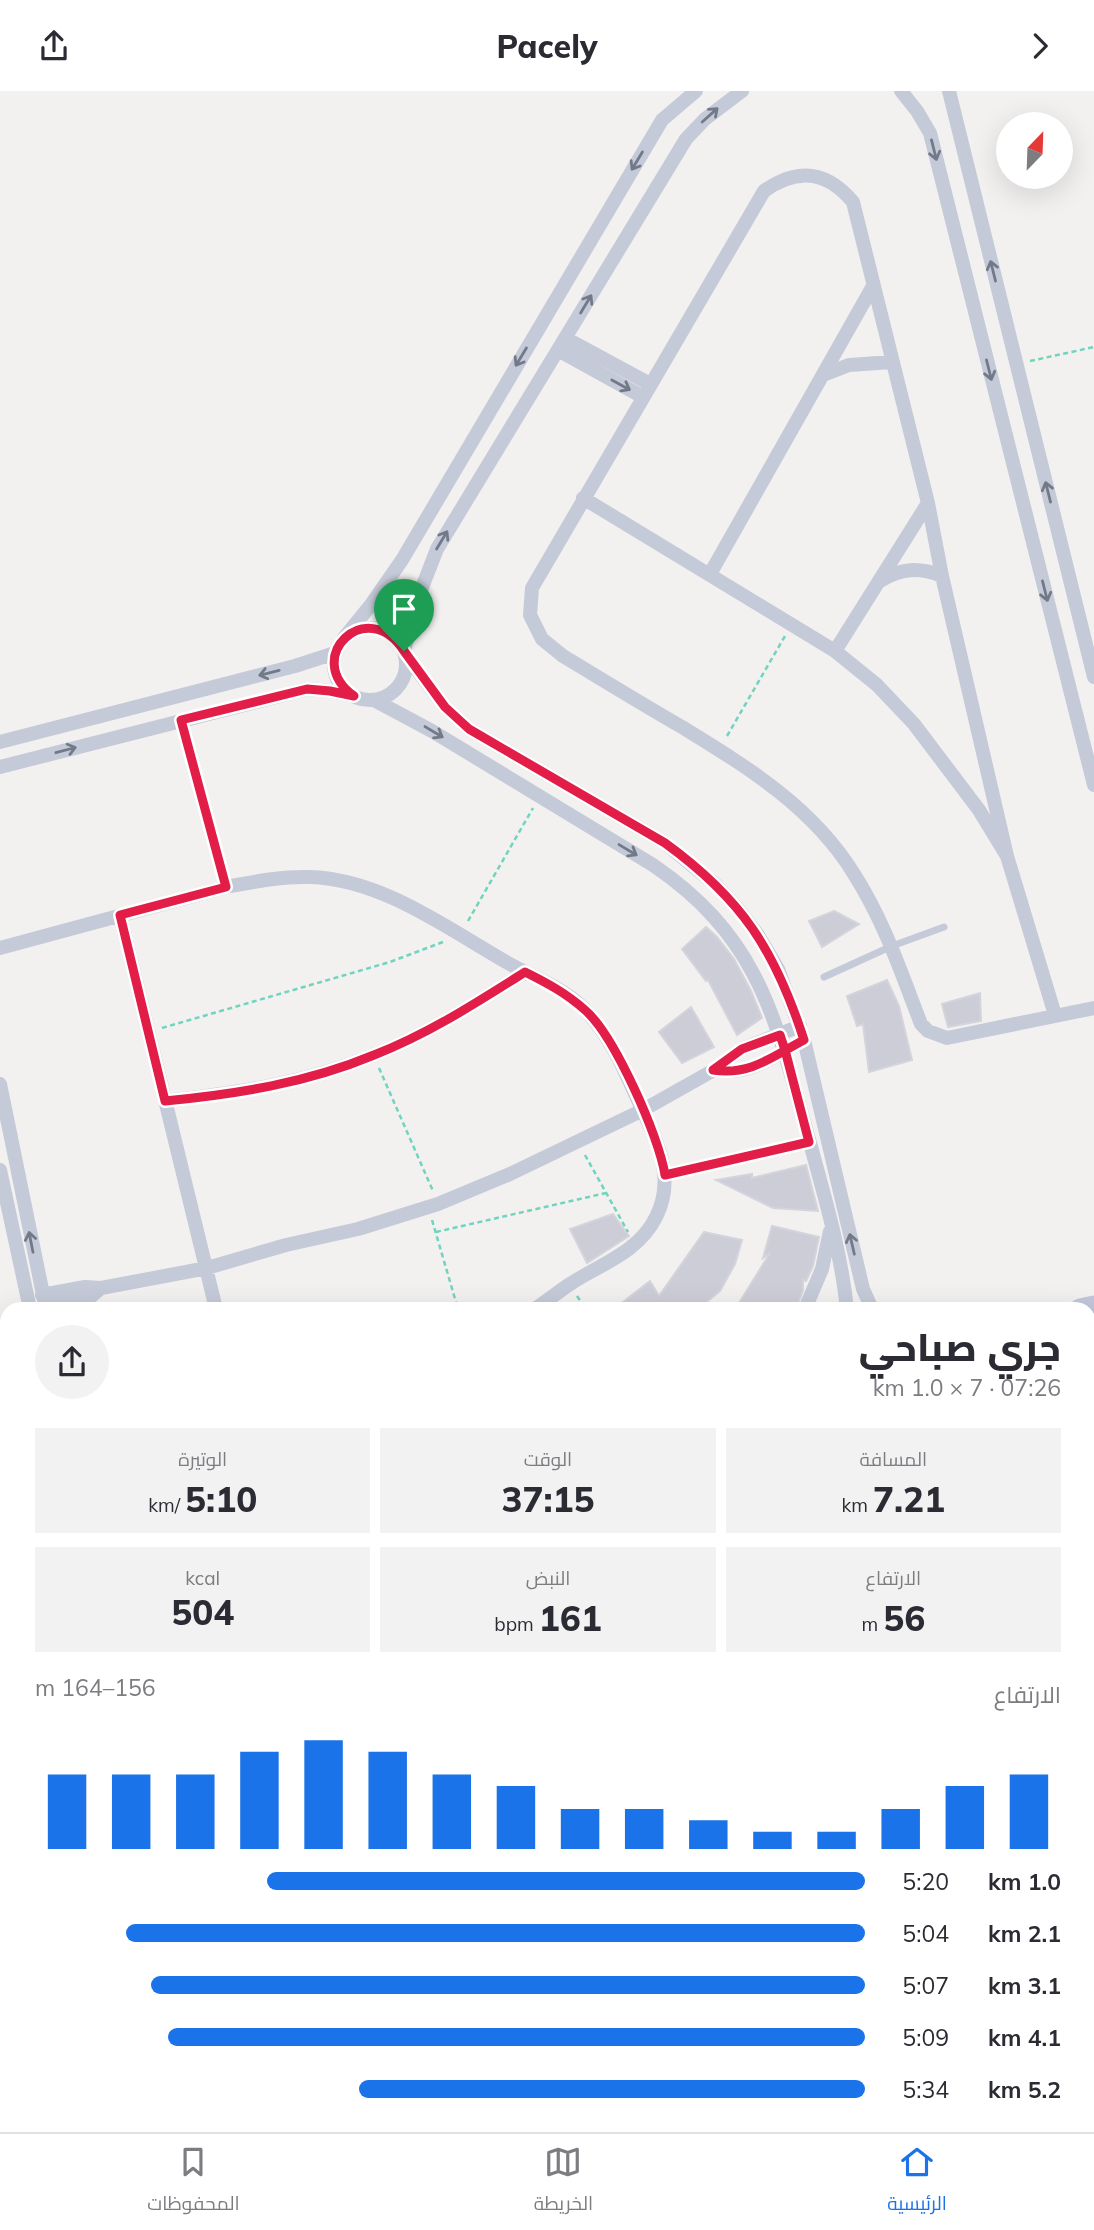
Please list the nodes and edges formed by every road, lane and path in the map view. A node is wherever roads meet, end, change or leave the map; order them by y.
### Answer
1 (696, 91) edge
2 (742, 91) edge
3 (901, 91) edge
4 (949, 91) edge
5 (873, 286) junction
6 (561, 344) junction
7 (1094, 347) edge
8 (892, 362) junction
9 (1016, 363) junction
10 (822, 376) junction
11 (647, 390) junction
12 (583, 498) junction
13 (928, 503) junction
14 (710, 574) junction
15 (942, 576) junction
16 (878, 582) junction
17 (792, 624) junction
18 (1083, 632) junction
19 (1056, 637) junction
20 (344, 638) junction
21 (835, 651) junction
22 (404, 652) junction
23 (335, 653) junction
24 (1094, 677) edge
25 (354, 696) junction
26 (374, 700) junction
27 (181, 720) junction
28 (0, 742) edge
29 (719, 750) junction
30 (0, 767) edge
31 (1094, 785) edge
32 (540, 796) junction
33 (1007, 856) junction
34 (226, 887) junction
35 (120, 915) junction
36 (944, 927) dead end
37 (460, 935) junction
38 (4, 944) edge
39 (892, 946) junction
40 (525, 972) junction
41 (824, 977) dead end
42 (1094, 1008) edge
43 (1055, 1015) junction
44 (149, 1033) junction
45 (802, 1033) junction
46 (780, 1035) junction
47 (785, 1050) junction
48 (374, 1056) junction
49 (713, 1070) junction
50 (0, 1084) edge
51 (165, 1101) junction
52 (643, 1110) junction
53 (577, 1140) junction
54 (809, 1142) junction
55 (0, 1170) edge
56 (665, 1175) junction
57 (607, 1193) junction
58 (433, 1205) junction
59 (832, 1221) junction
60 (436, 1232) junction
61 (635, 1246) junction
62 (206, 1268) junction
63 (859, 1270) junction
64 (842, 1275) junction
65 (28, 1302) edge
66 (45, 1302) edge
67 (60, 1302) edge
68 (214, 1302) edge
69 (455, 1302) edge
70 (546, 1302) edge
71 (808, 1302) edge
72 (846, 1302) edge
73 (869, 1302) edge

1 -> 20 street
6 -> 2 street
3 -> 19 street
9 -> 4 street
5 - 8 street
5 - 10 street
5 - 11 street
6 - 11 street
22 -> 6 street
7 - 9 path
8 - 10 street
8 - 13 street
18 -> 9 street
10 - 14 street
11 - 12 street
12 - 14 street
12 - 29 street
13 - 15 street
13 - 16 street
14 - 17 street
15 - 16 street
15 - 33 street
16 - 21 street
17 - 21 street
17 - 29 path
18 - 19 street
18 - 24 street
19 - 31 street
20 - 22 street
20 - 23 street
21 - 33 street
22 - 26 street
22 - 45 street
23 - 25 street
23 -> 28 street
25 - 26 street
25 - 27 street
26 -> 32 street
30 -> 27 street
27 - 34 path
29 - 39 street
32 - 37 path
32 -> 46 street
33 - 43 street
34 - 35 street
34 - 37 street
35 - 38 street
35 - 44 street
36 - 39 lane
37 - 40 street
37 - 44 path
39 - 41 lane
39 - 43 street
40 - 48 street
40 - 52 street
42 - 43 street
44 - 51 street
45 - 46 street
45 - 47 street
63 -> 45 street
46 - 47 street
46 - 49 street
47 - 49 street
47 - 54 street
48 - 51 street
48 - 58 path
49 - 52 street
66 -> 50 street
51 - 62 street
52 - 53 street
52 - 56 street
53 - 57 path
53 - 58 street
54 - 56 path
54 - 59 street
55 - 65 street
56 - 61 street
57 - 60 path
57 - 61 path
58 - 60 path
58 - 62 street
59 - 64 street
59 - 71 street
60 - 69 path
61 - 70 street
62 - 67 street
62 - 68 street
63 - 64 street
63 - 73 street
64 - 72 street

